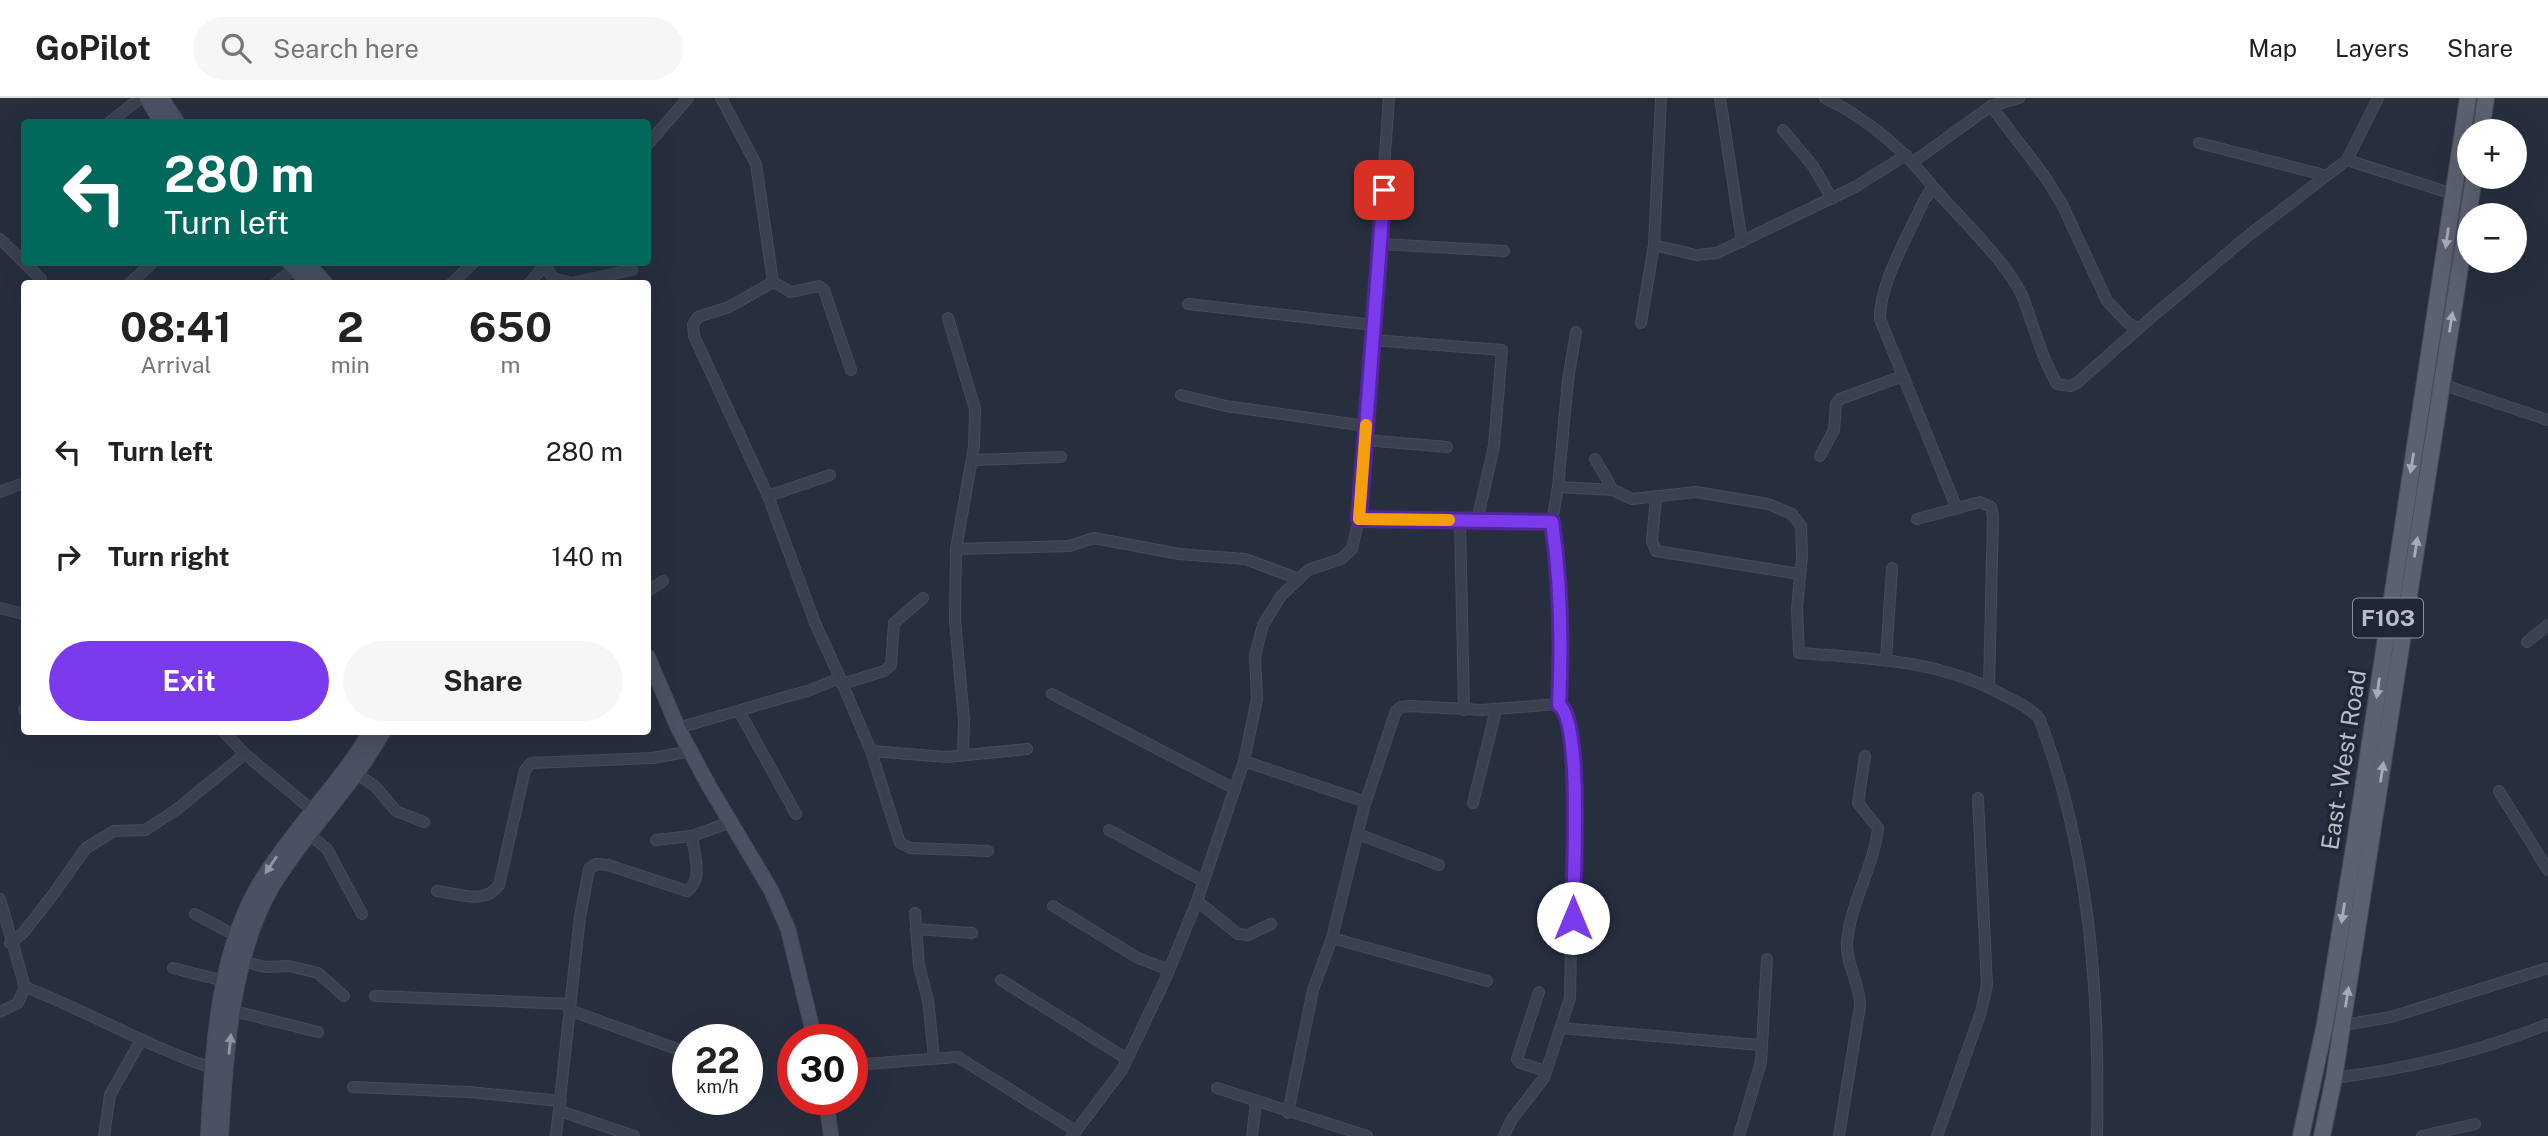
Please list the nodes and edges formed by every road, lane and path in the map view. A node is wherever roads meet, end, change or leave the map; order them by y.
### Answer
1 (140, 98) edge
2 (147, 98) edge
3 (161, 98) edge
4 (688, 98) edge
5 (721, 98) edge
6 (1389, 98) edge
7 (1661, 98) edge
8 (1720, 98) edge
9 (1825, 98) edge
10 (2019, 98) edge
11 (2378, 98) edge
12 (2468, 98) edge
13 (2486, 98) edge
14 (1997, 103) edge
15 (114, 119) edge
16 (159, 119) edge
17 (175, 119) edge
18 (2483, 119) edge
19 (1783, 130) dead end
20 (651, 141) edge
21 (2199, 143) dead end
22 (1910, 158) junction
23 (2347, 160) junction
24 (2324, 175) junction
25 (1933, 187) junction
26 (2472, 189) edge
27 (2453, 194) junction
28 (1832, 199) junction
29 (0, 239) edge
30 (1742, 242) junction
31 (1381, 244) junction
32 (1654, 245) junction
33 (1504, 251) dead end
34 (21, 259) edge
35 (28, 266) edge
36 (149, 266) edge
37 (294, 266) edge
38 (299, 266) edge
39 (470, 266) edge
40 (544, 266) edge
41 (547, 266) edge
42 (632, 270) dead end
43 (41, 279) dead end
44 (133, 280) edge
45 (279, 280) edge
46 (320, 280) edge
47 (454, 280) edge
48 (532, 280) edge
49 (560, 280) edge
50 (585, 280) edge
51 (772, 282) junction
52 (1188, 304) dead end
53 (948, 318) dead end
54 (1641, 323) dead end
55 (1374, 325) junction
56 (2138, 328) junction
57 (1576, 332) dead end
58 (1373, 340) junction
59 (851, 370) dead end
60 (1903, 376) junction
61 (2441, 384) junction
62 (1181, 395) dead end
63 (2548, 420) edge
64 (1366, 426) junction
65 (1365, 440) junction
66 (1447, 447) dead end
67 (1820, 456) dead end
68 (1061, 457) dead end
69 (1595, 459) dead end
70 (972, 460) junction
71 (830, 475) dead end
72 (21, 484) edge
73 (1558, 487) junction
74 (1613, 490) junction
75 (0, 492) edge
76 (768, 496) junction
77 (1656, 497) junction
78 (1957, 509) junction
79 (1359, 519) junction
80 (1917, 519) dead end
81 (1460, 520) junction
82 (1477, 521) junction
83 (1552, 522) junction
84 (956, 549) junction
85 (1892, 568) dead end
86 (1799, 574) junction
87 (1299, 579) junction
88 (663, 582) dead end
89 (651, 589) edge
90 (923, 598) dead end
91 (0, 608) edge
92 (21, 613) edge
93 (2548, 625) edge
94 (2527, 642) dead end
95 (1886, 659) junction
96 (651, 664) edge
97 (841, 681) junction
98 (1989, 687) junction
99 (1052, 694) dead end
100 (1559, 705) junction
101 (1464, 710) junction
102 (1496, 710) junction
103 (740, 711) junction
104 (678, 728) junction
105 (229, 735) edge
106 (368, 735) edge
107 (381, 735) edge
108 (1027, 749) dead end
109 (691, 751) junction
110 (871, 751) junction
111 (245, 754) junction
112 (963, 755) junction
113 (1865, 756) dead end
114 (1244, 761) junction
115 (357, 775) junction
116 (1234, 789) junction
117 (2499, 791) dead end
118 (1978, 798) dead end
119 (1366, 802) junction
120 (1472, 803) dead end
121 (312, 810) junction
122 (796, 814) dead end
123 (424, 822) dead end
124 (731, 822) junction
125 (1109, 830) dead end
126 (309, 834) junction
127 (1358, 834) junction
128 (692, 836) junction
129 (656, 840) dead end
130 (988, 851) dead end
131 (1439, 865) dead end
132 (2548, 870) edge
133 (1203, 881) junction
134 (437, 891) dead end
135 (0, 899) edge
136 (1197, 901) junction
137 (1054, 906) dead end
138 (915, 913) dead end
139 (362, 914) dead end
140 (195, 915) dead end
141 (1271, 924) dead end
142 (916, 929) junction
143 (972, 933) dead end
144 (236, 936) junction
145 (1332, 938) junction
146 (10, 943) junction
147 (1768, 959) dead end
148 (242, 961) junction
149 (173, 968) dead end
150 (2548, 968) edge
151 (1169, 970) junction
152 (1001, 980) dead end
153 (224, 981) junction
154 (1487, 981) dead end
155 (25, 987) junction
156 (1539, 992) dead end
157 (344, 996) dead end
158 (375, 996) dead end
159 (570, 1007) junction
160 (234, 1011) junction
161 (0, 1012) edge
162 (811, 1024) edge
163 (2548, 1024) edge
164 (2343, 1025) junction
165 (1561, 1028) junction
166 (318, 1032) dead end
167 (141, 1040) junction
168 (1761, 1045) junction
169 (672, 1047) edge
170 (934, 1058) junction
171 (1127, 1059) junction
172 (868, 1064) edge
173 (221, 1071) junction
174 (1546, 1071) junction
175 (2334, 1078) junction
176 (353, 1087) dead end
177 (1217, 1088) dead end
178 (1256, 1102) junction
179 (561, 1106) junction
180 (1288, 1112) junction
181 (828, 1115) edge
182 (2475, 1124) dead end
183 (1074, 1133) edge
184 (2428, 1135) edge
185 (104, 1136) edge
186 (208, 1136) edge
187 (220, 1136) edge
188 (556, 1136) edge
189 (634, 1136) edge
190 (831, 1136) edge
191 (1252, 1136) edge
192 (1367, 1136) edge
193 (1504, 1136) edge
194 (1739, 1136) edge
195 (1839, 1136) edge
196 (1937, 1136) edge
197 (2097, 1136) edge
198 (2301, 1136) edge
199 (2322, 1136) edge

1 - 15 street
2 - 16 main road
3 - 17 main road
4 - 20 street
5 - 51 street
6 - 31 street
7 - 32 street
8 - 30 street
9 - 22 street
10 - 14 street
11 - 23 street
12 - 27 main road, East - West Road / F103
13 - 18 main road
14 - 22 street
14 - 56 street
19 - 28 street
21 - 24 street
22 - 25 street
22 - 28 street
23 - 24 street
23 - 27 street
24 - 56 street
25 - 56 street
25 - 60 street
61 -> 26 main road, East - West Road / F103
27 -> 198 main road, East - West Road / F103
28 - 30 street
29 - 34 street
30 - 32 street
31 - 33 street
31 - 55 street
32 - 54 street
35 - 43 street
36 - 44 street
37 - 45 street
38 - 46 main road
39 - 47 street
40 - 48 street
41 - 49 street
42 - 50 street
51 - 59 street
51 - 76 street
52 - 55 street
53 - 70 street
55 - 58 street
57 - 73 street
58 - 64 street
58 - 82 street
60 - 67 street
60 - 78 street
61 - 63 street
164 -> 61 main road, East - West Road / F103
62 - 64 street
64 - 65 street
65 - 66 street
65 - 79 street
68 - 70 street
69 - 74 street
70 - 84 street
71 - 76 street
72 - 75 street
73 - 74 street
73 - 83 street
74 - 77 street
76 - 97 street
77 - 86 street
77 - 86 street
78 - 80 street
78 - 98 street
79 - 81 street
79 - 87 street
81 - 82 street
81 - 101 street
82 - 83 street
83 - 100 street
84 - 87 street
84 - 112 street
85 - 95 street
86 - 95 street
87 - 114 street
88 - 89 street
90 - 97 street
91 - 92 street
93 - 94 street
95 - 98 street
96 - 104 main road
97 - 103 street
97 - 110 street
98 - 197 street
99 - 116 street
100 - 102 street
100 - 165 street
101 - 102 street
101 - 119 street
102 - 120 street
103 - 104 street
103 - 122 street
104 - 109 main road
105 - 111 street
106 - 121 main road
107 - 115 main road
108 - 112 street
109 - 124 main road
109 - 134 street
110 - 112 street
110 - 130 street
111 - 121 street
111 - 146 street
113 - 195 street
114 - 116 street
114 - 119 street
115 - 123 street
115 - 126 main road
116 - 133 street
117 - 132 street
118 - 196 street
119 - 127 street
121 -> 144 main road
124 - 128 street
124 - 162 main road
125 - 133 street
126 - 139 street
126 - 148 main road
127 - 131 street
127 - 145 street
128 - 129 street
128 - 159 street
133 - 136 street
135 - 146 street
136 - 141 street
136 - 151 street
137 - 151 street
138 - 142 street
140 - 144 street
142 - 143 street
142 - 170 street
144 - 153 main road
145 - 154 street
145 - 180 street
146 - 155 street
147 - 168 street
148 - 157 street
148 - 160 main road
149 - 153 street
150 - 164 street
151 - 171 street
152 - 171 street
153 - 173 main road
155 - 161 street
155 - 167 street
156 - 174 street
158 - 159 street
159 - 169 street
159 - 179 street
160 - 166 street
173 -> 160 main road
163 - 175 street
164 - 175 main road, East - West Road / F103
165 - 168 street
165 - 174 street
167 - 173 street
167 - 185 street
168 - 194 street
170 - 172 street
170 - 183 street
171 - 183 street
173 - 186 main road
173 - 187 main road
174 - 193 street
175 - 199 main road, East - West Road / F103
176 - 179 street
177 - 178 street
178 - 180 street
178 - 191 street
179 - 188 street
179 - 189 street
180 - 192 street
181 - 190 main road
182 - 184 street

